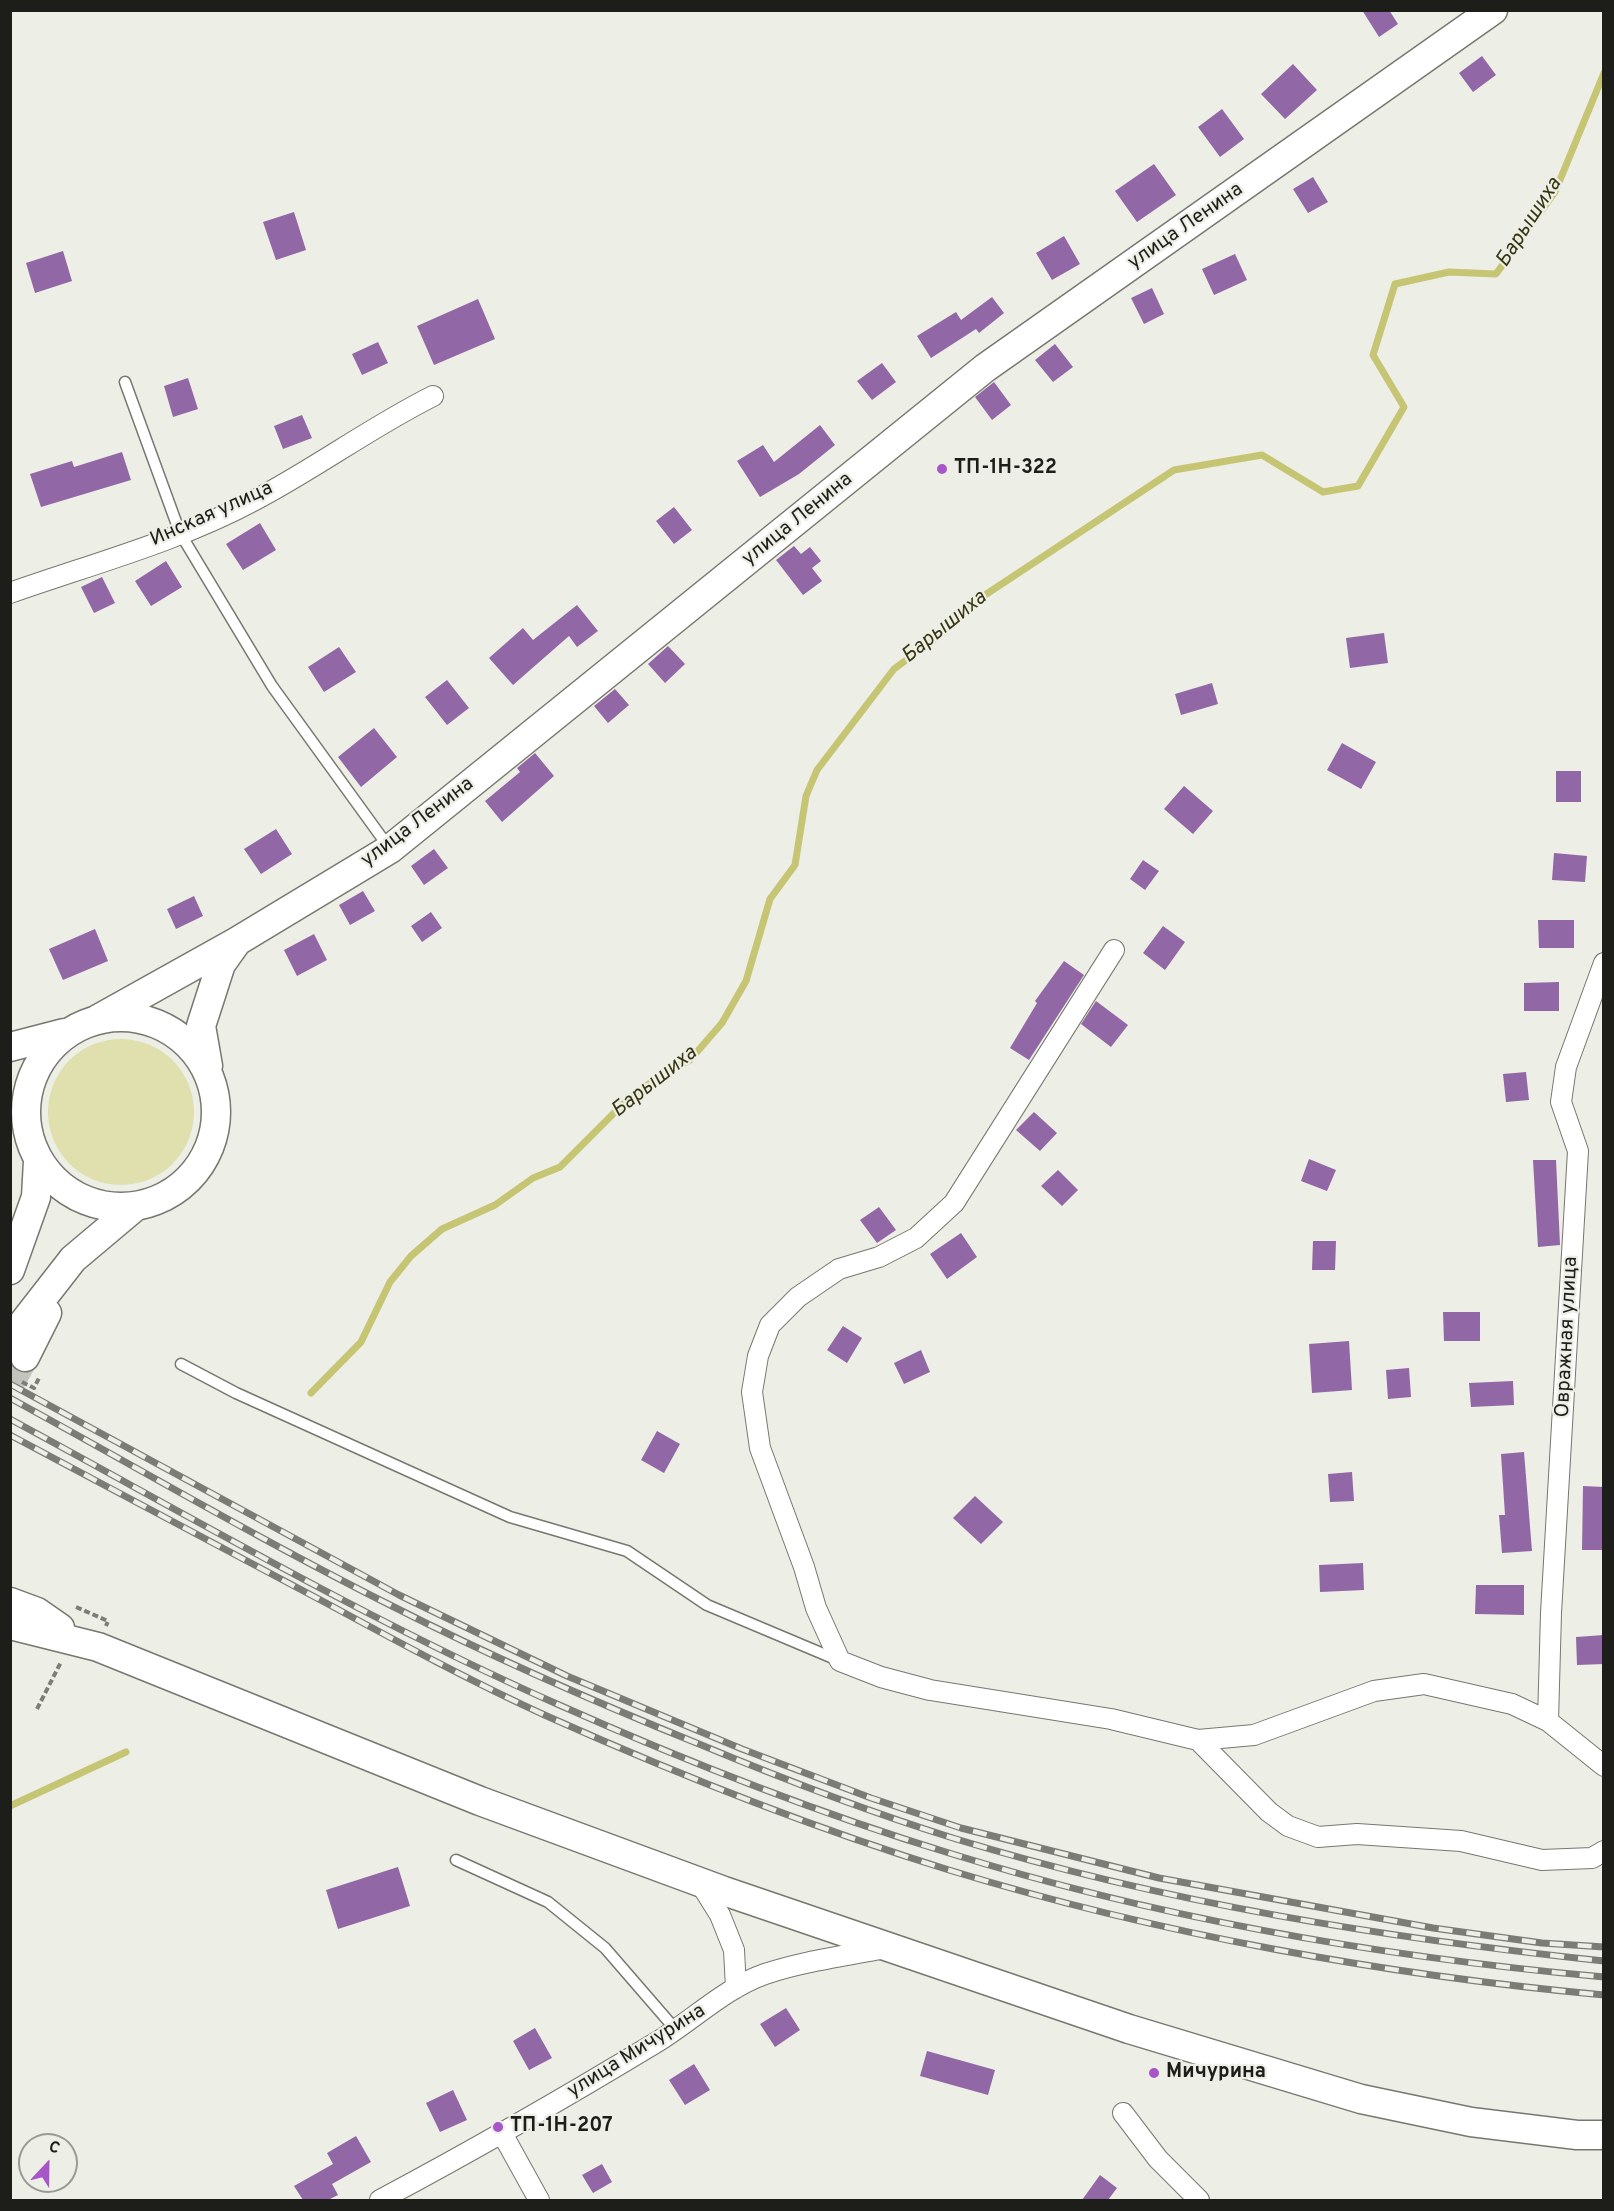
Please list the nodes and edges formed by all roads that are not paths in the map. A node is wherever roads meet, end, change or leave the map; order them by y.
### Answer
1 (1493, 10) edge
2 (125, 382) dead end
3 (433, 396) dead end
4 (180, 533) junction
5 (10, 593) edge
6 (390, 849) junction
7 (236, 942) junction
8 (1114, 950) dead end
9 (1604, 963) edge
10 (98, 1019) junction
11 (69, 1031) junction
12 (10, 1047) edge
13 (209, 1074) junction
14 (10, 1109) edge
15 (34, 1153) junction
16 (136, 1206) junction
17 (17, 1245) edge
18 (10, 1270) edge
19 (18, 1349) tunnel mouth
20 (181, 1364) dead end
21 (10, 1594) edge
22 (10, 1602) edge
23 (10, 1624) edge
24 (48, 1633) edge
25 (10, 1636) edge
26 (840, 1661) junction
27 (1548, 1721) junction
28 (1198, 1740) junction
29 (1604, 1766) edge
30 (1604, 1851) edge
31 (456, 1860) dead end
32 (700, 1883) junction
33 (888, 1948) junction
34 (736, 1988) junction
35 (676, 2030) junction
36 (1123, 2113) dead end
37 (503, 2135) junction
38 (1604, 2135) edge
39 (380, 2200) edge
40 (539, 2200) edge
41 (1199, 2200) edge

1 - 6 main road, улица Ленина
2 - 4 lane
3 - 4 street, Инская улица
4 - 5 street, Инская улица
4 - 6 lane
6 - 7 main road, улица Ленина
7 - 10 main road, улица Ленина
7 - 13 main road
8 - 26 street
9 - 27 street, Овражная улица
10 - 11 main road
10 - 13 main road
11 - 12 main road
11 - 15 main road
13 - 16 main road
14 - 15 main road
15 - 16 main road
15 - 17 main road
16 - 19 main road
17 - 18 main road
20 - 26 lane
21 - 24 main road
22 - 24 main road
23 - 24 main road
24 - 25 lane
24 - 32 main road
26 - 28 street
27 - 28 street
27 - 29 street
28 - 30 street
31 - 35 lane
32 - 33 main road
32 - 34 street
33 - 34 street, улица Мичурина
33 - 38 main road
34 - 35 street, улица Мичурина
35 - 37 street, улица Мичурина
36 - 41 street
37 - 39 street, улица Мичурина
37 - 40 street

